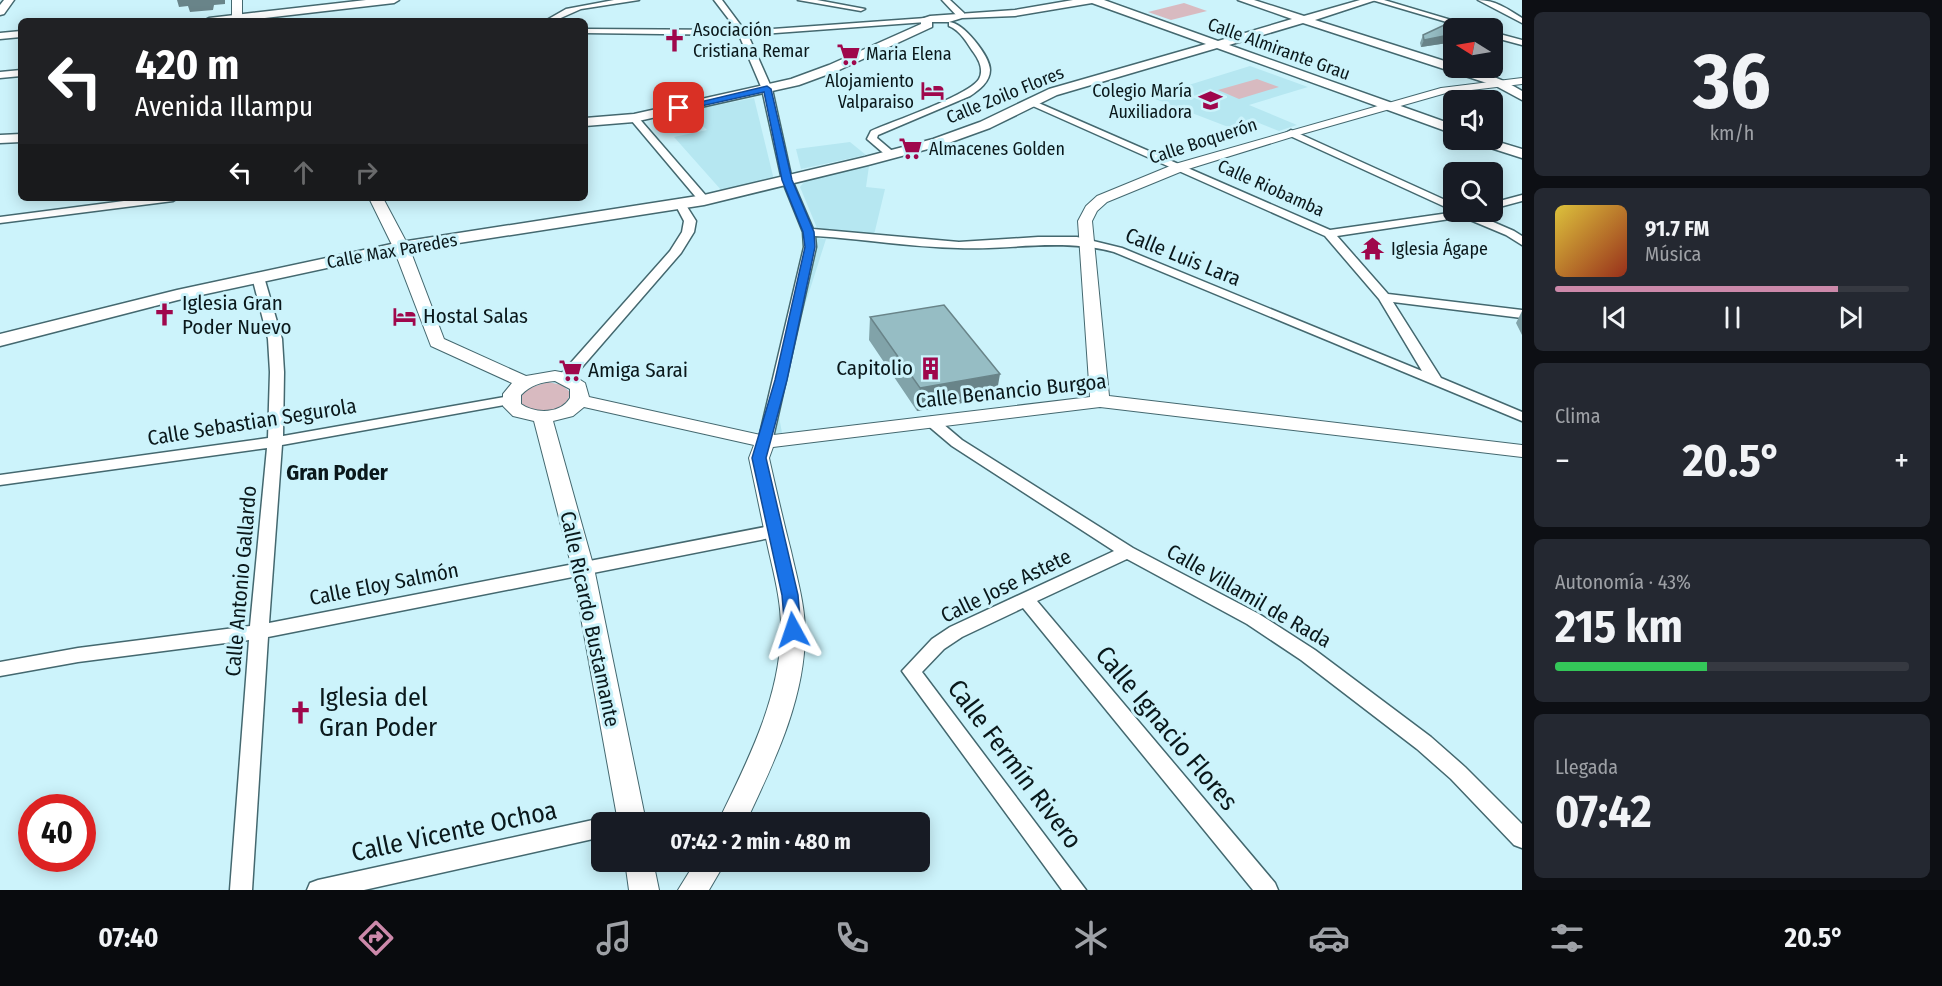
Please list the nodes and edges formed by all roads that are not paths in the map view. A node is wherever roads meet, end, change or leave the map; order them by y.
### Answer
1 (9, 0) edge
2 (237, 0) edge
3 (394, 0) edge
4 (635, 0) edge
5 (718, 0) edge
6 (802, 0) edge
7 (859, 0) edge
8 (946, 0) edge
9 (1093, 0) edge
10 (1243, 0) edge
11 (1371, 0) edge
12 (1376, 0) edge
13 (1482, 0) edge
14 (861, 9) junction
15 (0, 12) edge
16 (962, 15) junction
17 (237, 18) edge
18 (253, 18) edge
19 (552, 18) edge
20 (1305, 19) junction
21 (1443, 19) edge
22 (1522, 21) edge
23 (927, 22) junction
24 (951, 22) junction
25 (868, 24) junction
26 (588, 31) edge
27 (742, 32) junction
28 (18, 34) edge
29 (0, 36) edge
30 (1503, 37) edge
31 (1522, 42) edge
32 (1216, 46) junction
33 (18, 73) edge
34 (0, 75) edge
35 (1522, 81) edge
36 (1500, 83) junction
37 (767, 89) junction
38 (1522, 96) edge
39 (1030, 103) junction
40 (1385, 106) junction
41 (634, 118) junction
42 (588, 122) edge
43 (1443, 126) edge
44 (1291, 133) junction
45 (18, 138) edge
46 (0, 139) edge
47 (1503, 148) edge
48 (1522, 154) edge
49 (892, 155) junction
50 (1180, 167) junction
51 (787, 180) junction
52 (1522, 198) edge
53 (704, 200) junction
54 (149, 201) edge
55 (378, 201) edge
56 (1443, 203) edge
57 (1503, 203) edge
58 (680, 204) junction
59 (1443, 216) edge
60 (0, 220) edge
61 (1487, 222) edge
62 (808, 232) junction
63 (1329, 234) junction
64 (1086, 241) junction
65 (1522, 242) edge
66 (401, 247) junction
67 (258, 277) junction
68 (1384, 297) junction
69 (1522, 314) edge
70 (0, 340) edge
71 (565, 378) junction
72 (524, 382) junction
73 (1436, 382) junction
74 (510, 400) junction
75 (579, 400) junction
76 (1100, 401) junction
77 (543, 417) junction
78 (1522, 417) edge
79 (931, 421) junction
80 (275, 442) junction
81 (765, 442) junction
82 (1522, 451) edge
83 (0, 480) edge
84 (775, 531) junction
85 (1127, 552) junction
86 (583, 567) junction
87 (1026, 600) junction
88 (259, 632) junction
89 (0, 669) edge
90 (911, 670) joint
91 (628, 812) edge
92 (736, 812) edge
93 (591, 829) edge
94 (1522, 838) edge
95 (641, 872) edge
96 (705, 872) edge
97 (241, 890) edge
98 (318, 890) edge
99 (644, 890) edge
100 (693, 890) edge
101 (1075, 890) edge
102 (1267, 890) edge

1 - 15 main road
2 - 17 street
3 - 18 main road
4 - 19 street
5 - 27 street
6 - 14 street
7 - 14 street
8 - 16 street
9 - 16 main road
9 - 32 main road, Calle Almirante Grau
10 - 20 main road
11 - 20 main road, Calle Zoilo Flores
12 - 21 street
13 - 22 street
14 - 25 street
16 - 24 main road
20 - 32 main road, Calle Zoilo Flores
20 - 36 main road
23 - 24 main road
23 - 25 street
23 - 37 main road
24 - 49 street
25 - 27 street
26 - 27 street
27 - 37 street
28 - 29 main road
30 - 31 street
32 - 39 main road, Calle Zoilo Flores
32 - 40 main road, Calle Almirante Grau
33 - 34 street
35 - 36 street, Calle Boquerón
36 - 38 main road
36 - 40 street, Calle Boquerón
37 - 41 main road
37 - 51 street
39 - 49 main road, Calle Zoilo Flores
39 - 50 street, Calle Riobamba
40 - 43 main road, Calle Almirante Grau
40 - 44 street, Calle Boquerón
41 - 42 main road
41 - 53 street
44 - 50 street, Calle Boquerón
44 - 56 street
45 - 46 main road
47 - 48 main road
49 - 51 main road, Calle Zoilo Flores
50 - 63 street, Calle Riobamba
50 - 64 street, Calle Boquerón
51 - 53 main road, Calle Max Paredes
51 - 62 street
52 - 57 street
53 - 58 main road, Calle Max Paredes
54 - 60 street
55 - 66 street
58 - 66 main road, Calle Max Paredes
58 - 71 street
59 - 63 street
61 - 65 street
62 - 64 street, Calle Luis Lara
62 - 81 street
63 - 68 street, Calle Riobamba
64 - 73 street, Calle Luis Lara
64 - 76 street, Calle Boquerón
66 - 67 main road, Calle Max Paredes
66 - 72 street
67 - 70 main road, Calle Max Paredes
67 - 80 street, Calle Antonio Gallardo
68 - 69 street
68 - 73 street, Calle Riobamba
71 - 72 street
71 - 75 street
72 - 74 street
73 - 78 street, Calle Luis Lara
74 - 77 street
74 - 80 street, Calle Sebastian Segurola
75 - 77 street
75 - 81 street, Calle Benancio Burgoa
76 - 79 street, Calle Benancio Burgoa
76 - 82 street, Calle Benancio Burgoa
77 - 86 street, Calle Ricardo Bustamante
79 - 81 street, Calle Benancio Burgoa
79 - 85 street, Calle Villamil de Rada
80 - 83 street, Calle Sebastian Segurola
80 - 88 street, Calle Antonio Gallardo
81 - 84 street
84 - 86 street, Calle Eloy Salmón
84 - 92 street
85 - 87 street, Calle Jose Astete
85 - 94 street, Calle Villamil de Rada
86 - 88 street, Calle Eloy Salmón
86 - 91 street, Calle Ricardo Bustamante
87 - 90 street, Calle Jose Astete
87 - 102 street, Calle Ignacio Flores
88 - 89 street, Calle Eloy Salmón
88 - 97 street, Calle Antonio Gallardo
90 - 101 street, Calle Fermín Rivero
93 - 98 street, Calle Vicente Ochoa
95 - 99 street
96 - 100 street

